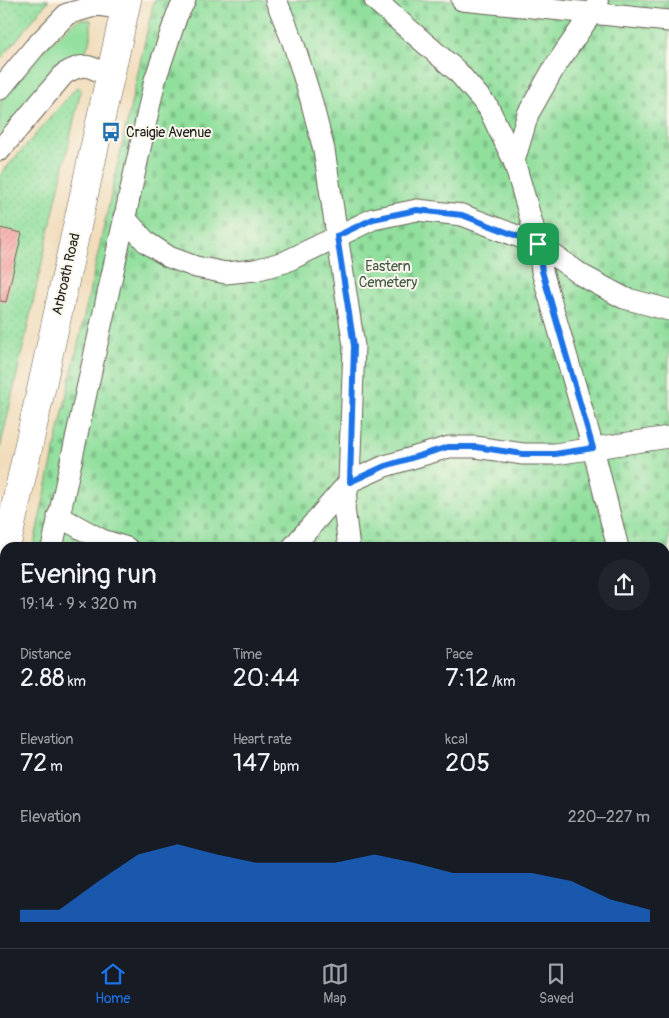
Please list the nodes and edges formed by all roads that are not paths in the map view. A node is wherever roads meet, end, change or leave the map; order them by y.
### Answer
1 (185, 0) edge
2 (276, 0) edge
3 (375, 0) edge
4 (462, 0) edge
5 (126, 4) edge
6 (596, 6) edge
7 (669, 21) edge
8 (110, 77) junction
9 (0, 89) edge
10 (0, 150) edge
11 (514, 161) junction
12 (124, 217) junction
13 (337, 236) junction
14 (538, 244) junction
15 (669, 310) edge
16 (669, 437) edge
17 (593, 448) junction
18 (350, 482) junction
19 (58, 516) junction
20 (7, 542) edge
21 (53, 542) edge
22 (108, 542) edge
23 (297, 542) edge
24 (348, 542) edge
25 (616, 542) edge

1 - 12 street
2 - 13 street
3 - 11 street
4 - 6 street
5 - 8 main road, Arbroath Road
5 - 9 street
6 - 7 street
6 - 11 street
8 - 10 street
8 - 20 main road, Arbroath Road
11 - 14 street
12 - 13 street
12 - 19 street
13 - 14 street
13 - 18 street
14 - 15 street
14 - 17 street
16 - 17 street
17 - 18 street
17 - 25 street
18 - 23 street
18 - 24 street
19 - 21 street
19 - 22 street

